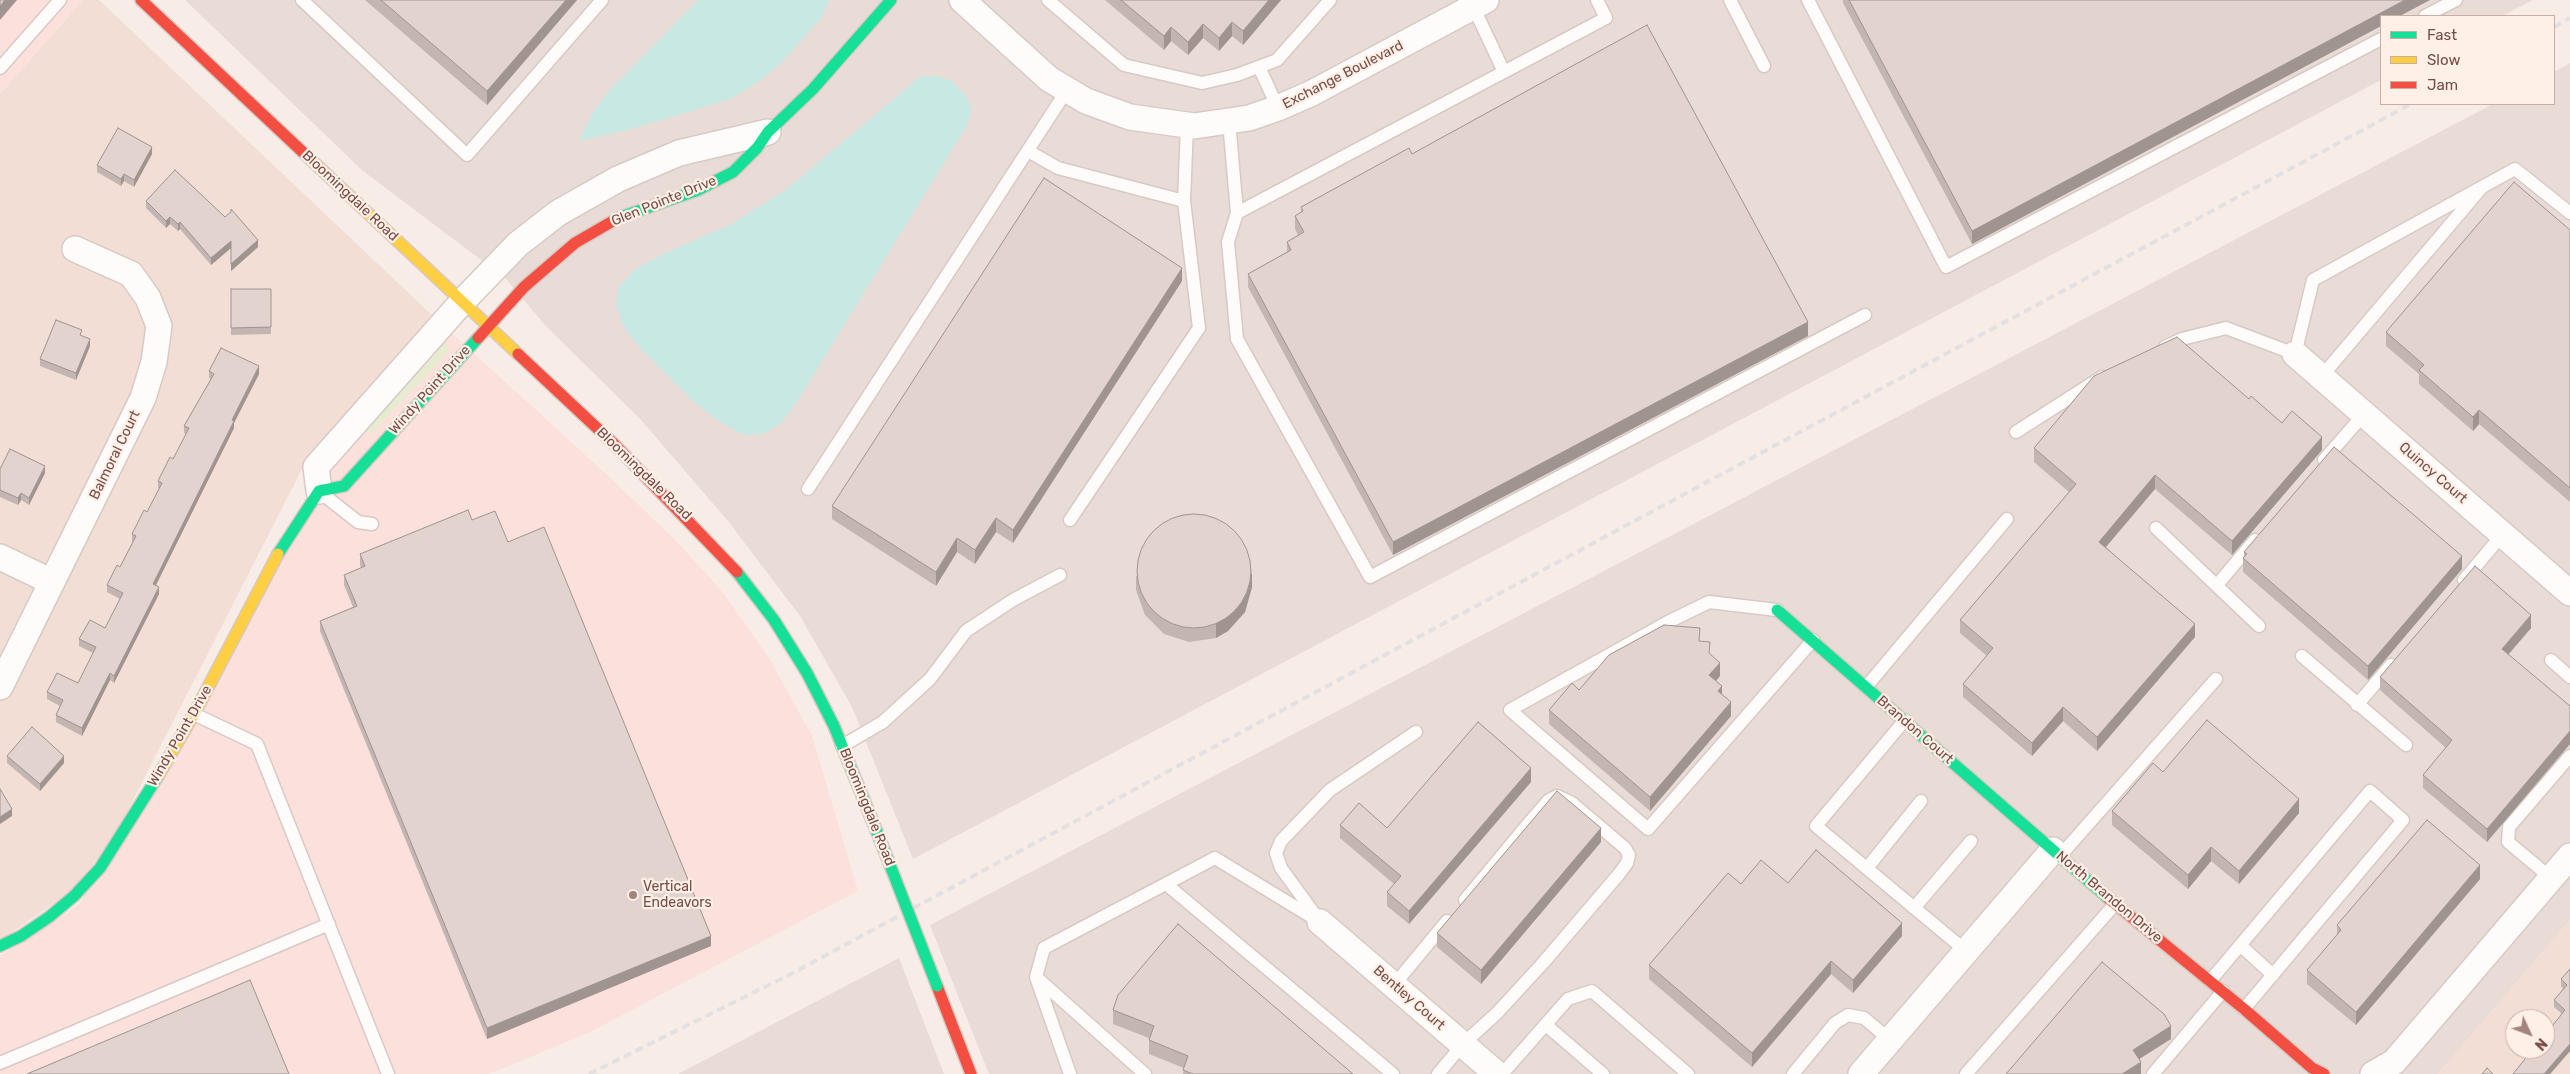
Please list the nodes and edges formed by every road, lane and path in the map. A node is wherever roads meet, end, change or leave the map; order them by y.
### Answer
1 (60, 0) edge
2 (141, 0) edge
3 (302, 0) edge
4 (602, 0) edge
5 (891, 0) edge
6 (962, 0) edge
7 (1048, 0) edge
8 (1330, 0) edge
9 (1597, 0) edge
10 (1730, 0) edge
11 (1808, 0) edge
12 (2456, 0) edge
13 (1476, 2) edge
14 (2427, 15) edge
15 (2380, 40) edge
16 (1764, 66) dead end
17 (1259, 67) junction
18 (0, 68) edge
19 (1504, 72) junction
20 (1068, 90) junction
21 (1278, 108) junction
22 (1229, 120) junction
23 (1187, 125) junction
24 (768, 132) junction
25 (1028, 151) junction
26 (2482, 187) junction
27 (1184, 201) junction
28 (1237, 213) junction
29 (2570, 213) edge
30 (75, 249) dead end
31 (462, 302) junction
32 (1865, 315) dead end
33 (488, 326) junction
34 (2157, 351) edge
35 (2295, 354) junction
36 (2115, 371) edge
37 (2322, 376) junction
38 (2365, 413) junction
39 (347, 430) junction
40 (2016, 432) dead end
41 (372, 455) junction
42 (2313, 472) edge
43 (808, 490) dead end
44 (319, 491) junction
45 (2007, 519) dead end
46 (1070, 520) dead end
47 (372, 524) dead end
48 (2156, 528) dead end
49 (2262, 532) edge
50 (2503, 534) junction
51 (0, 557) edge
52 (1060, 575) dead end
53 (52, 582) junction
54 (2217, 585) junction
55 (2570, 593) edge
56 (2452, 594) edge
57 (1777, 610) joint
58 (2259, 626) dead end
59 (1812, 640) junction
60 (2402, 653) edge
61 (2302, 656) dead end
62 (2551, 660) dead end
63 (2570, 677) edge
64 (2216, 679) dead end
65 (0, 687) edge
66 (1866, 687) junction
67 (2357, 705) junction
68 (194, 714) junction
69 (1905, 720) junction
70 (1416, 732) dead end
71 (2406, 745) dead end
72 (842, 746) junction
73 (2570, 756) edge
74 (1921, 801) dead end
75 (1971, 841) dead end
76 (2056, 853) junction
77 (2570, 856) edge
78 (1866, 868) junction
79 (2551, 878) junction
80 (1166, 884) junction
81 (2115, 904) junction
82 (1914, 908) junction
83 (1320, 922) junction
84 (329, 924) junction
85 (2240, 945) junction
86 (0, 946) edge
87 (1966, 951) junction
88 (2273, 975) junction
89 (1036, 977) junction
90 (2210, 981) junction
91 (1394, 985) junction
92 (2223, 992) junction
93 (2244, 1009) junction
94 (1546, 1024) junction
95 (1890, 1040) junction
96 (1463, 1044) junction
97 (0, 1063) edge
98 (388, 1074) edge
99 (971, 1074) edge
100 (1070, 1074) edge
101 (1145, 1074) edge
102 (1393, 1074) edge
103 (1438, 1074) edge
104 (1497, 1074) edge
105 (1502, 1074) edge
106 (1603, 1074) edge
107 (1688, 1074) edge
108 (1793, 1074) edge
109 (1861, 1074) edge
110 (1966, 1074) edge
111 (2153, 1074) edge
112 (2324, 1074) edge
113 (2373, 1074) edge

1 - 18 lane
2 - 31 street, Bloomingdale Road
3 - 4 lane
5 - 24 street, Glen Pointe Drive
6 - 20 street, Exchange Boulevard
7 - 17 lane
8 - 17 lane
9 - 19 lane
10 - 16 lane
11 - 15 lane
12 - 14 lane
13 - 19 lane
13 - 21 street, Exchange Boulevard
17 - 21 lane
19 - 28 lane
20 - 23 street, Exchange Boulevard
20 - 25 lane
21 - 22 street, Exchange Boulevard
22 - 23 street, Exchange Boulevard
22 - 28 lane
23 - 27 lane
24 - 31 street
24 - 33 street, Glen Pointe Drive
25 - 27 lane
25 - 43 lane
26 - 29 lane
26 - 35 lane
26 - 37 lane
27 - 46 lane
28 - 32 lane
30 - 53 street, Balmoral Court
31 - 33 street, Bloomingdale Road
31 - 39 street
33 - 41 street, Windy Point Drive
33 - 72 street, Bloomingdale Road
34 - 35 lane
35 - 37 street, Quincy Court
36 - 40 lane
37 - 38 street, Quincy Court
38 - 42 lane
38 - 50 street, Quincy Court
39 - 41 street
39 - 44 street
41 - 44 street, Windy Point Drive
44 - 47 lane
44 - 68 street, Windy Point Drive
45 - 66 lane
48 - 54 lane
49 - 54 lane
50 - 55 street, Quincy Court
50 - 56 lane
51 - 53 street
52 - 72 lane
53 - 65 street, Balmoral Court
54 - 58 lane
57 - 59 street, Brandon Court
57 - 59 lane
59 - 66 street, Brandon Court
60 - 67 lane
61 - 67 lane
62 - 63 lane
64 - 76 lane
66 - 69 street, Brandon Court
67 - 71 lane
68 - 84 lane
68 - 86 street, Windy Point Drive
69 - 76 street, Brandon Court
69 - 78 lane
70 - 83 lane
72 - 99 street, Bloomingdale Road, bridge
73 - 79 lane
74 - 78 lane
75 - 82 lane
76 - 81 street, North Brandon Drive
76 - 87 street, North Brandon Drive
77 - 79 street
78 - 82 lane
79 - 113 street
80 - 83 lane
80 - 89 lane
80 - 102 lane
81 - 90 street, North Brandon Drive
81 - 110 lane
82 - 87 lane
83 - 91 street, Bentley Court
84 - 97 lane
84 - 98 lane
85 - 88 lane
85 - 88 lane
85 - 90 lane
87 - 95 street, North Brandon Drive
88 - 93 lane
89 - 100 lane
89 - 101 lane
90 - 92 street, North Brandon Drive
91 - 96 street, Bentley Court
91 - 96 lane
92 - 93 street, North Brandon Drive
92 - 111 lane
93 - 112 street, North Brandon Drive
94 - 105 lane
94 - 106 lane
94 - 107 lane
95 - 108 lane
95 - 109 street, North Brandon Drive
96 - 103 lane
96 - 104 street, Bentley Court

